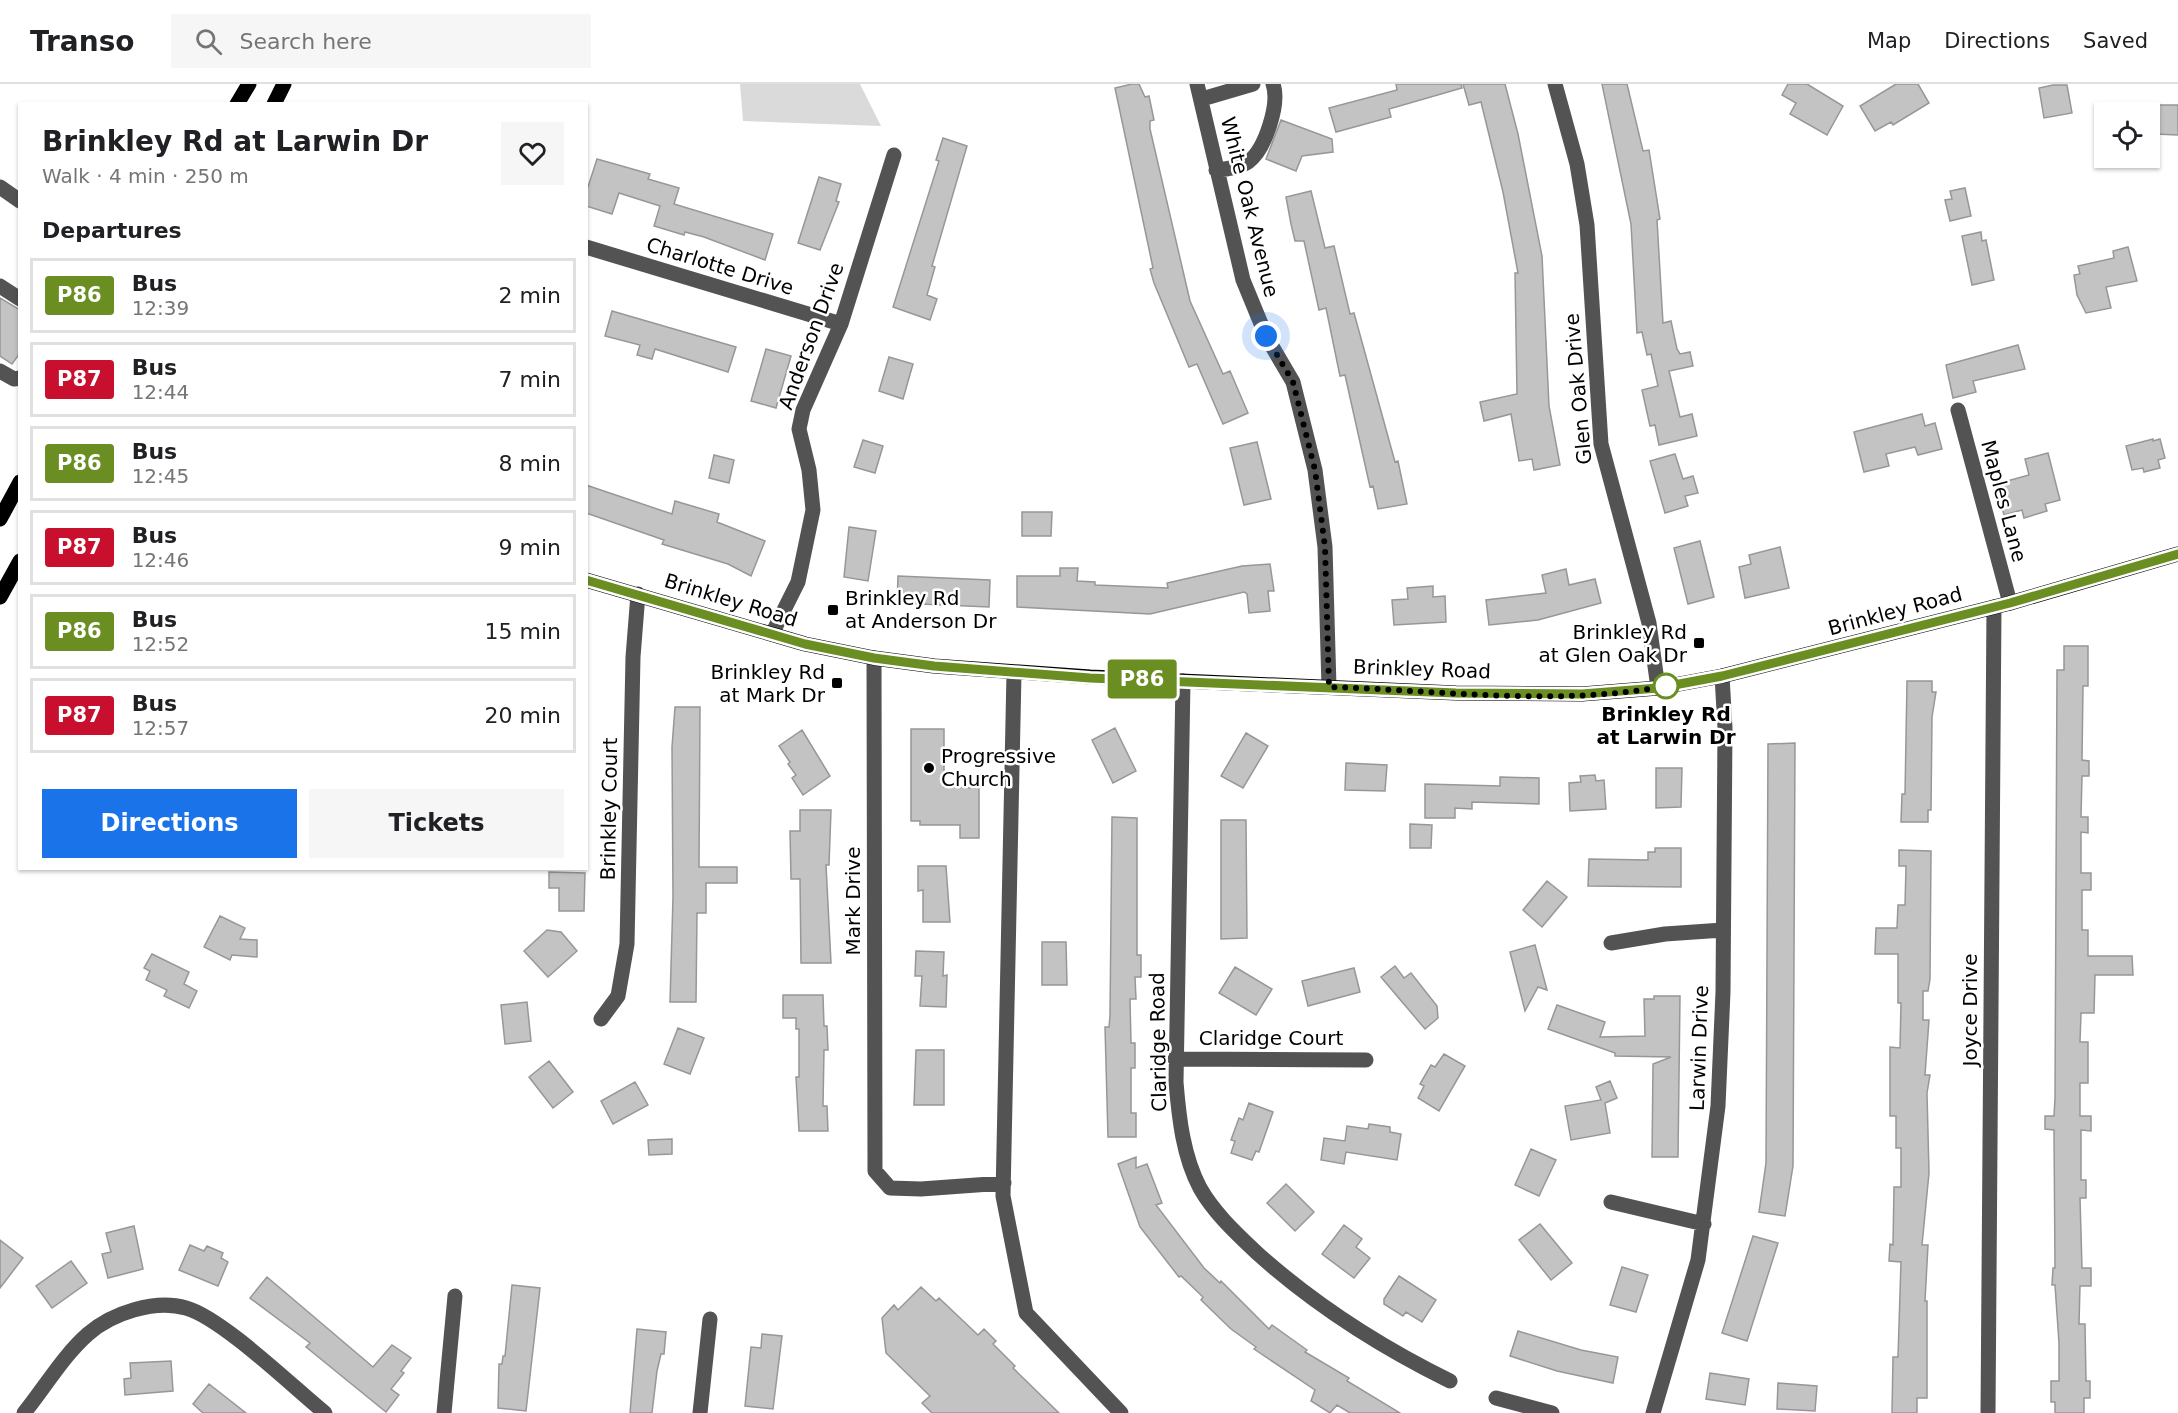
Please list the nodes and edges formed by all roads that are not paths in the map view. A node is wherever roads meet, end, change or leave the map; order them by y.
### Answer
1 (249, 84) edge
2 (284, 84) edge
3 (1197, 84) edge
4 (1253, 84) edge
5 (1273, 84) edge
6 (1555, 84) edge
7 (1202, 99) junction
8 (238, 102) edge
9 (274, 102) edge
10 (894, 155) dead end
11 (1216, 170) junction
12 (0, 187) edge
13 (18, 200) edge
14 (588, 248) edge
15 (0, 286) edge
16 (18, 298) edge
17 (841, 324) junction
18 (0, 371) edge
19 (18, 378) edge
20 (1958, 410) dead end
21 (18, 486) edge
22 (0, 519) edge
23 (2178, 554) edge
24 (18, 565) edge
25 (588, 581) edge
26 (638, 594) junction
27 (0, 597) edge
28 (2010, 603) junction
29 (1994, 607) junction
30 (772, 634) junction
31 (874, 658) junction
32 (1014, 673) junction
33 (1722, 676) junction
34 (1183, 681) junction
35 (1329, 687) junction
36 (1658, 688) junction
37 (1723, 930) junction
38 (1611, 943) dead end
39 (601, 1019) dead end
40 (1175, 1059) junction
41 (1366, 1060) dead end
42 (1004, 1183) junction
43 (1611, 1202) dead end
44 (1704, 1224) junction
45 (455, 1296) dead end
46 (710, 1319) dead end
47 (1450, 1381) dead end
48 (1496, 1398) dead end
49 (24, 1413) edge
50 (325, 1413) edge
51 (444, 1413) edge
52 (700, 1413) edge
53 (1121, 1413) edge
54 (1552, 1413) edge
55 (1653, 1413) edge
56 (1988, 1413) edge

1 - 8 main road
2 - 9 main road
3 - 7 street, White Oak Avenue
4 - 7 street
5 - 11 street
6 - 36 street, Glen Oak Drive
7 - 11 street, White Oak Avenue
10 - 17 street, Anderson Drive
11 - 35 street, White Oak Avenue
12 - 13 street
14 - 17 street, Charlotte Drive
15 - 16 street
17 - 30 street, Anderson Drive
18 - 19 street
20 - 28 street, Maples Lane
21 - 22 main road
23 - 28 main road, Brinkley Road
24 - 27 main road
25 - 26 main road, Brinkley Road
26 - 30 main road, Brinkley Road
26 - 39 street, Brinkley Court
28 - 29 main road, Brinkley Road
29 - 33 main road, Brinkley Road
29 - 56 street, Joyce Drive
30 - 31 main road, Brinkley Road
31 - 32 main road, Brinkley Road
31 - 42 street, Mark Drive
32 - 34 main road, Brinkley Road
32 - 42 street
33 - 36 main road, Brinkley Road
33 - 37 street, Larwin Drive
34 - 35 main road, Brinkley Road
34 - 40 street, Claridge Road
35 - 36 main road, Brinkley Road
37 - 38 street
37 - 44 street, Larwin Drive
40 - 41 street, Claridge Court
40 - 47 street, Claridge Road
42 - 53 street
43 - 44 street
44 - 55 street, Larwin Drive
45 - 51 street
46 - 52 street
48 - 54 street
49 - 50 street

